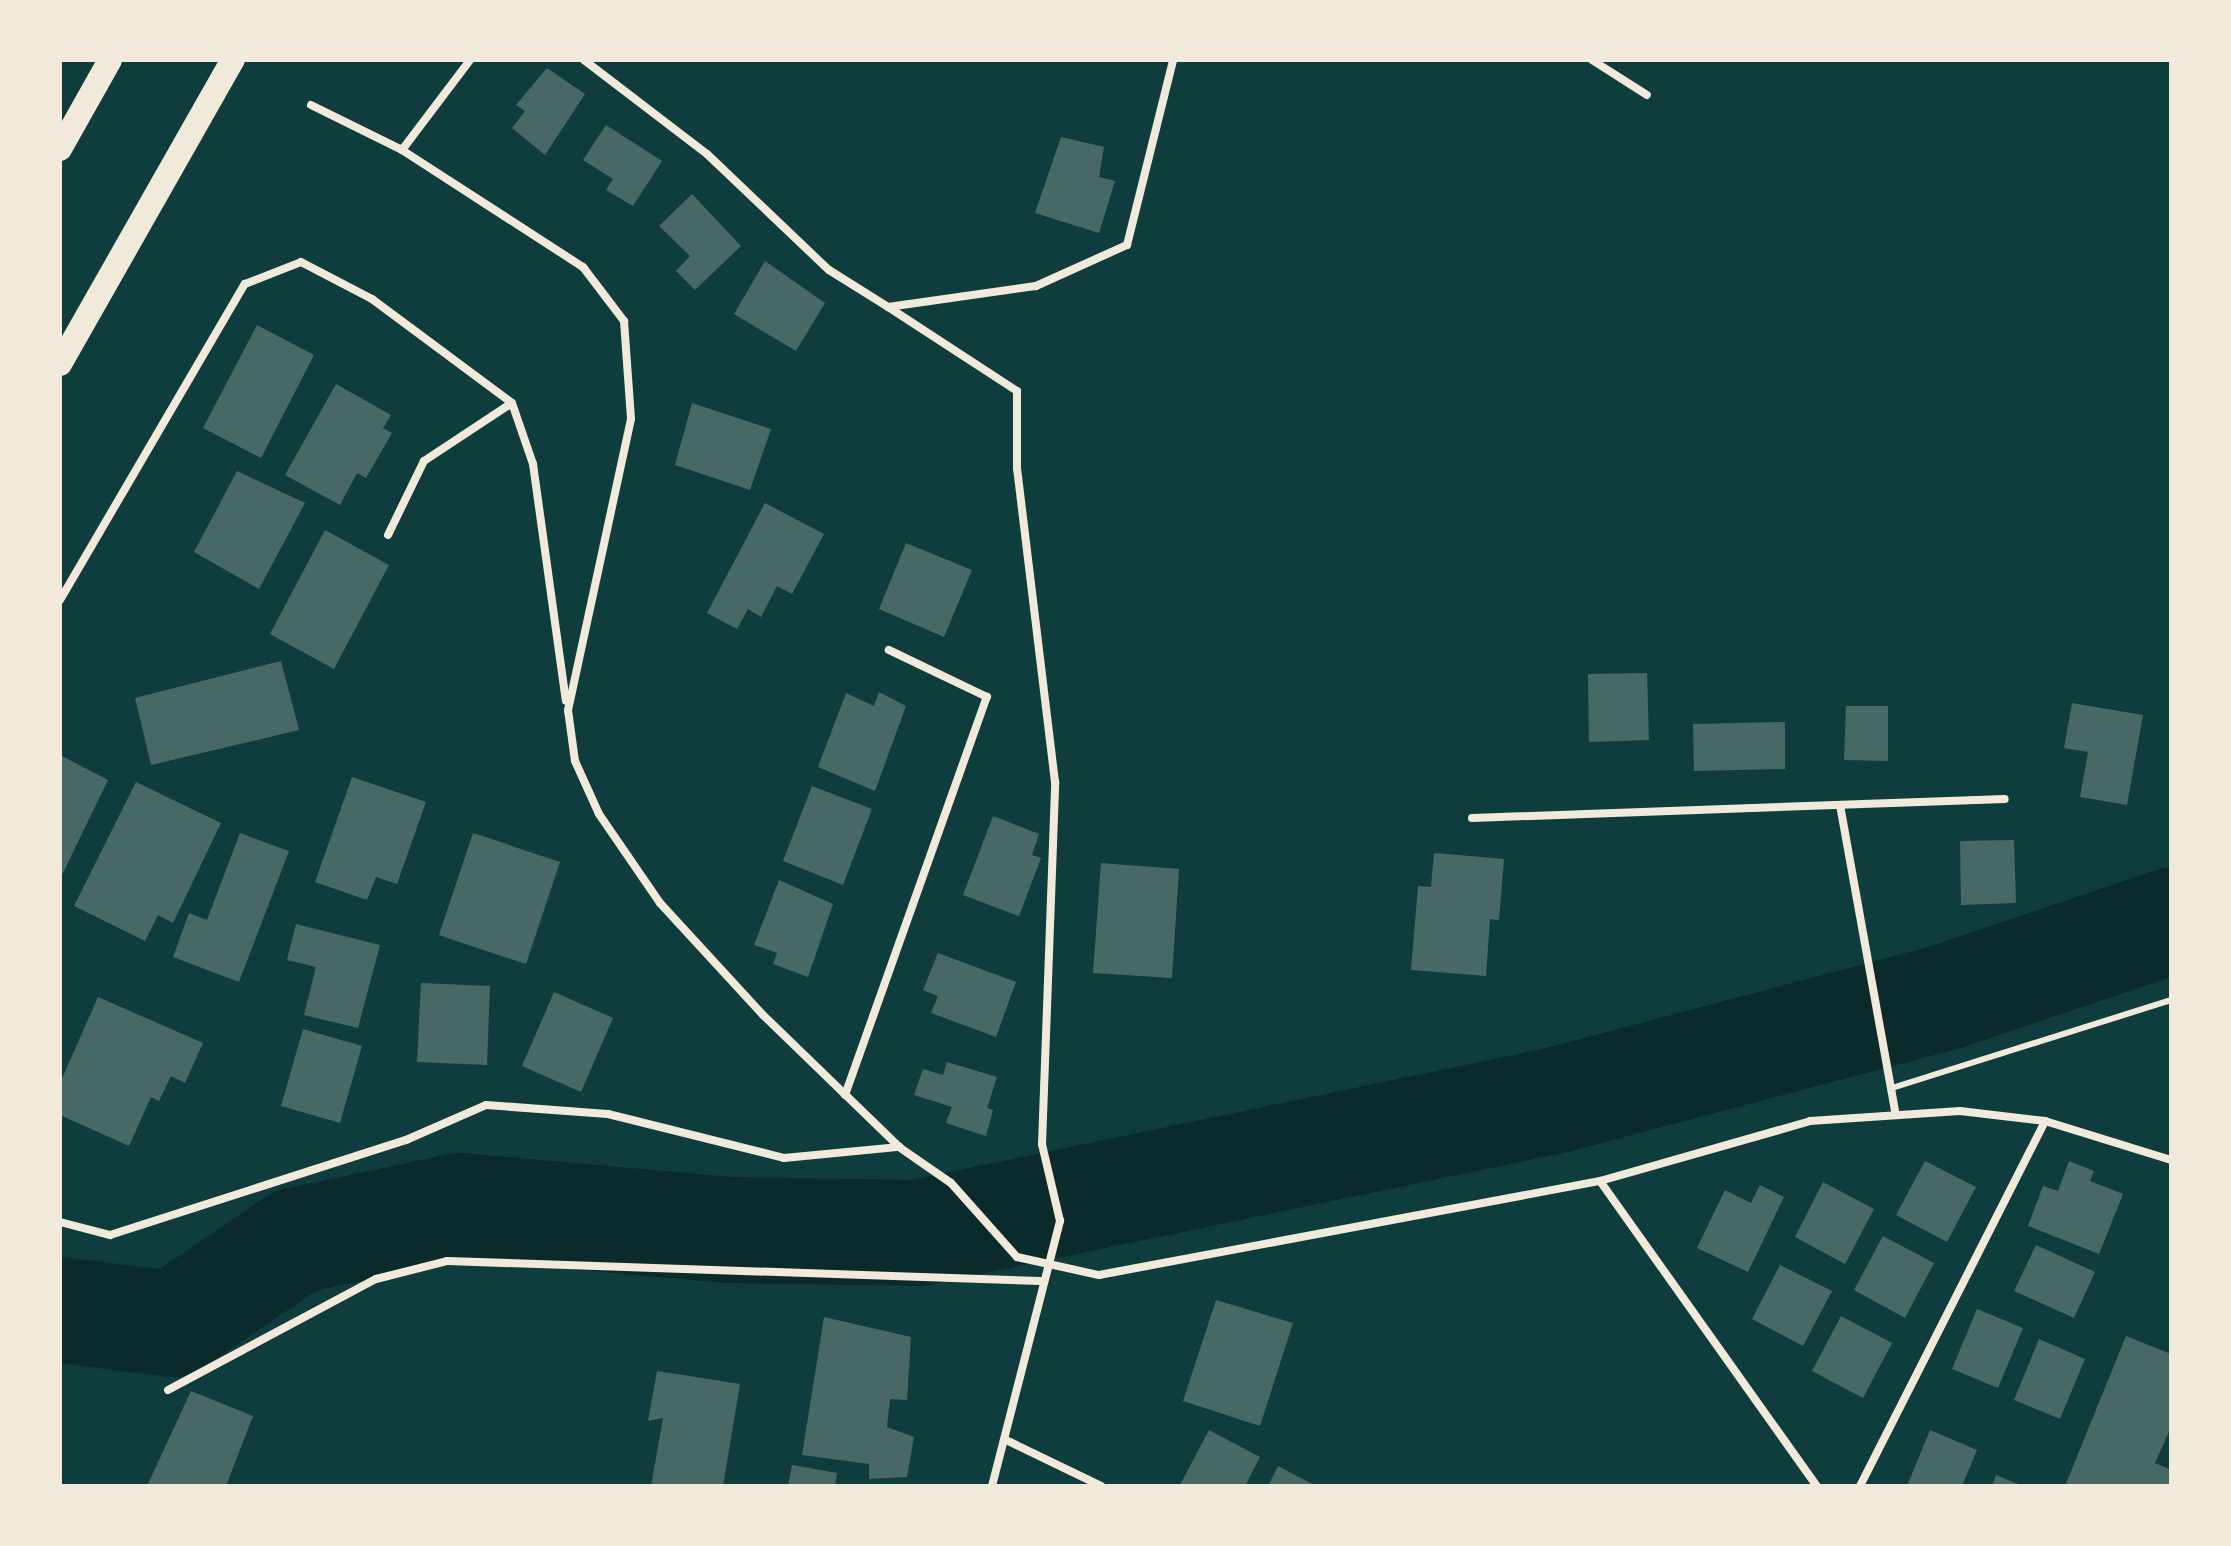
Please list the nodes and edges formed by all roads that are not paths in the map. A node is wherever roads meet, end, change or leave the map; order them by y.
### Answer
1 (110, 60) edge
2 (233, 60) edge
3 (470, 60) edge
4 (584, 60) edge
5 (1173, 60) edge
6 (1592, 60) edge
7 (1647, 95) dead end
8 (311, 105) dead end
9 (60, 149) edge
10 (402, 150) junction
11 (888, 307) junction
12 (60, 364) edge
13 (512, 403) junction
14 (388, 535) dead end
15 (60, 600) edge
16 (889, 650) dead end
17 (568, 710) junction
18 (2005, 799) dead end
19 (1840, 805) junction
20 (1472, 818) dead end
21 (2171, 1000) edge
22 (1892, 1088) junction
23 (845, 1095) junction
24 (1896, 1115) junction
25 (2045, 1121) junction
26 (899, 1147) junction
27 (2171, 1160) edge
28 (1600, 1181) junction
29 (60, 1222) edge
30 (1048, 1267) junction
31 (1040, 1281) junction
32 (168, 1390) dead end
33 (1006, 1440) junction
34 (992, 1486) edge
35 (1101, 1486) edge
36 (1817, 1486) edge
37 (1860, 1486) edge

1 - 9 highway
2 - 12 highway
3 - 10 street
4 - 11 street
5 - 11 street
6 - 7 street
8 - 10 street
10 - 17 street
11 - 30 street
13 - 14 street
13 - 15 street
13 - 17 street
16 - 23 street
17 - 23 street
18 - 19 street
19 - 20 street
19 - 22 street
21 - 22 lane
22 - 24 street
23 - 26 street
24 - 25 street
24 - 28 street
25 - 27 street
25 - 37 street
26 - 29 street
26 - 30 street
28 - 30 street
28 - 36 street
30 - 31 street
31 - 32 street
31 - 33 street
33 - 34 street
33 - 35 street

